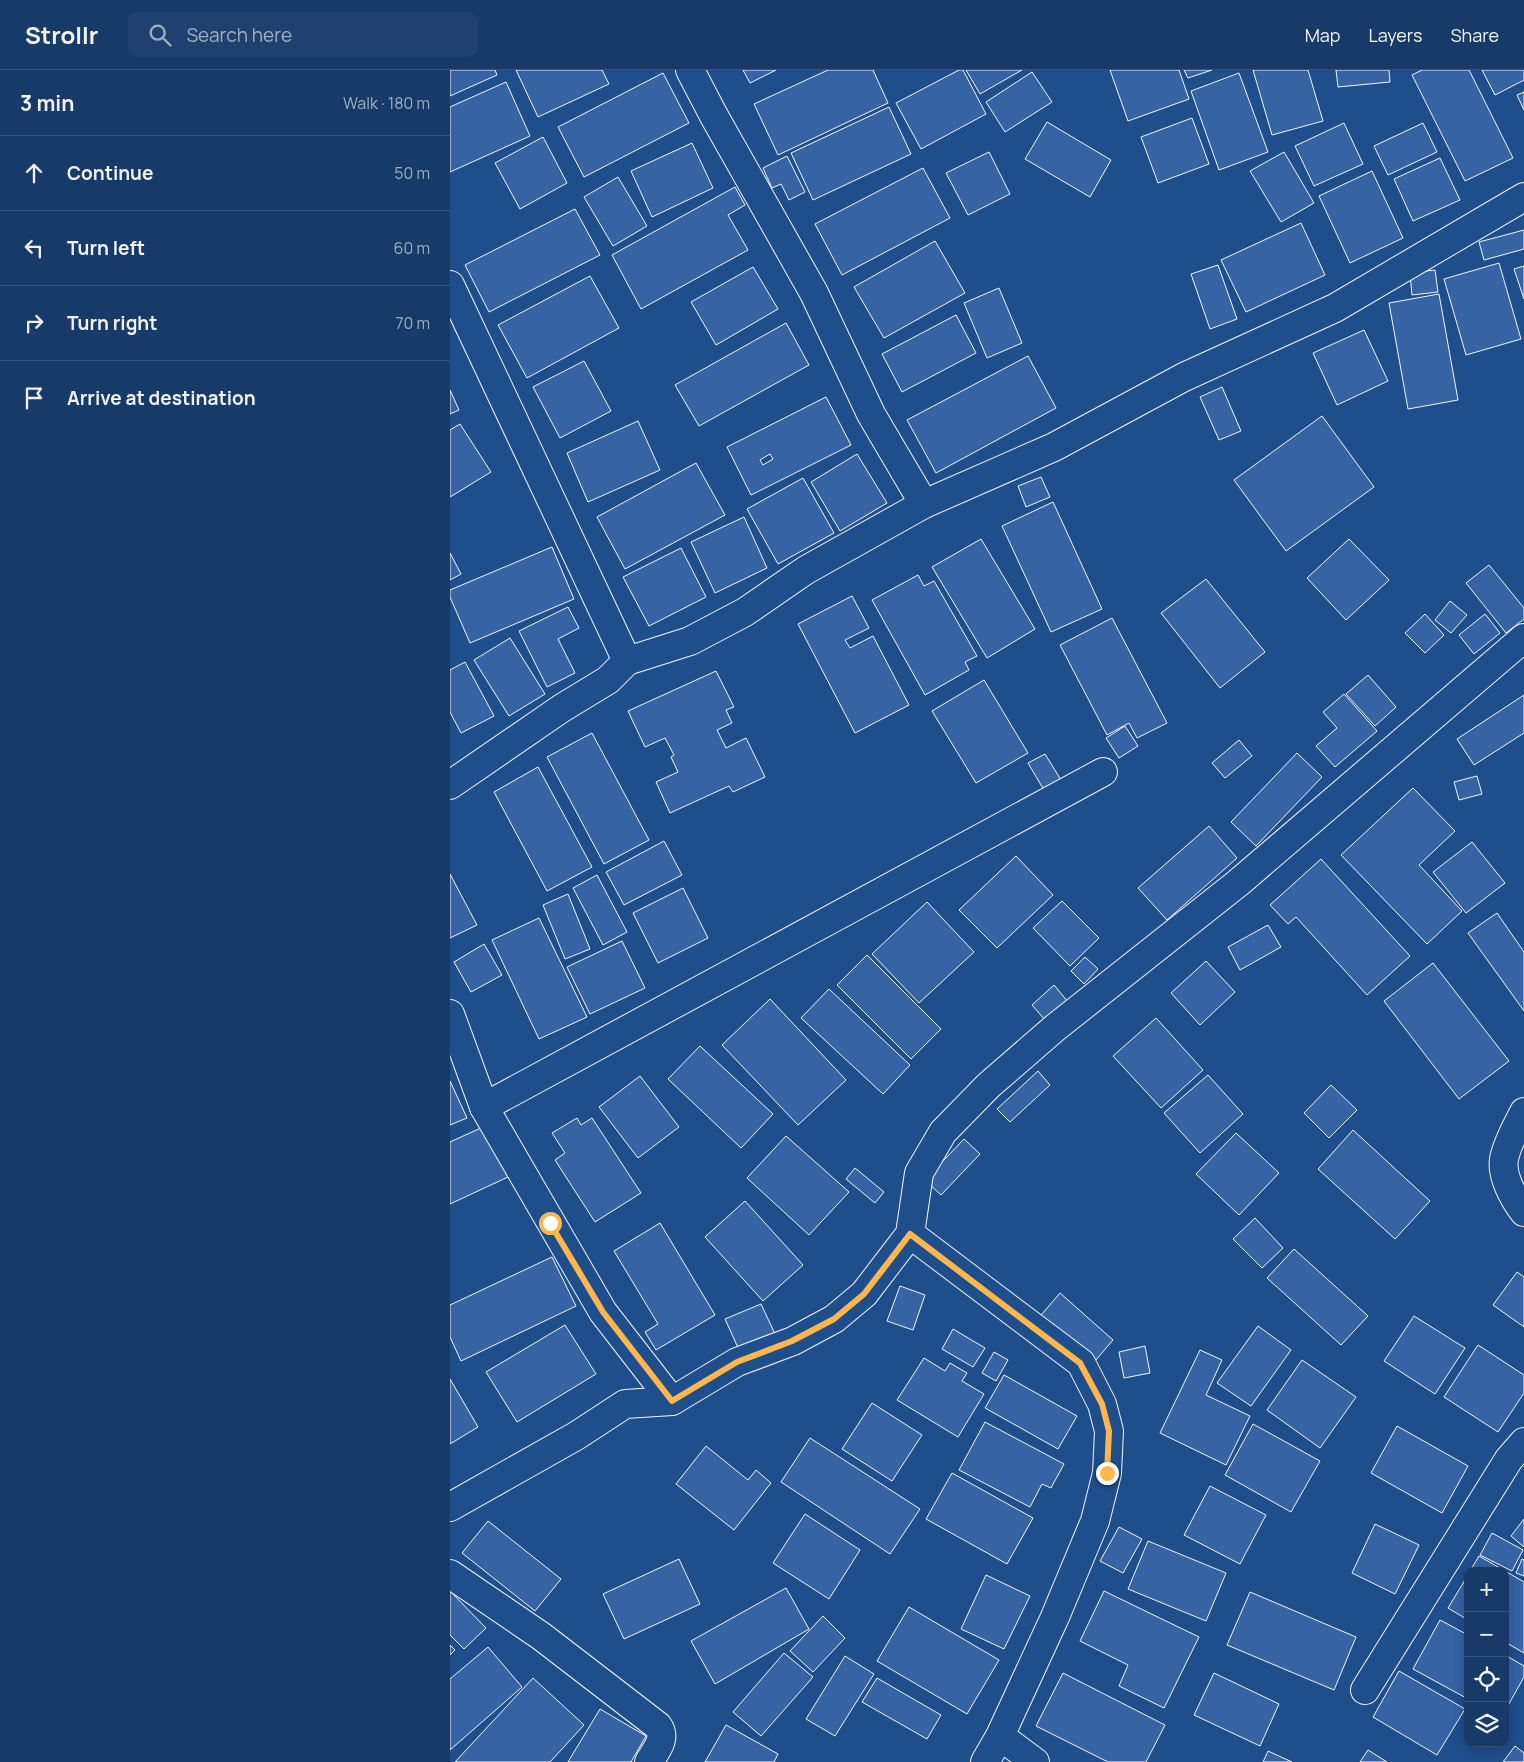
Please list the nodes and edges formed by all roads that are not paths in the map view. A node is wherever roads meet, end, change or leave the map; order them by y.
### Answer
1 (690, 70) edge
2 (1524, 197) edge
3 (450, 285) edge
4 (924, 504) junction
5 (1524, 638) edge
6 (627, 661) junction
7 (1103, 772) dead end
8 (450, 784) edge
9 (450, 1014) edge
10 (484, 1107) junction
11 (1524, 1112) edge
12 (1524, 1212) edge
13 (910, 1234) junction
14 (672, 1401) junction
15 (1524, 1442) edge
16 (450, 1507) edge
17 (450, 1574) edge
18 (1366, 1690) dead end
19 (1000, 1736) junction
20 (649, 1762) edge
21 (985, 1762) edge
22 (1035, 1762) edge

1 - 4 street
2 - 4 street
3 - 6 street
4 - 6 street
5 - 13 street
6 - 8 street
7 - 10 street
9 - 10 street
10 - 14 street
11 - 12 street
13 - 14 street
13 - 19 street
14 - 16 street
15 - 18 street
17 - 20 street
19 - 21 street
19 - 22 street

